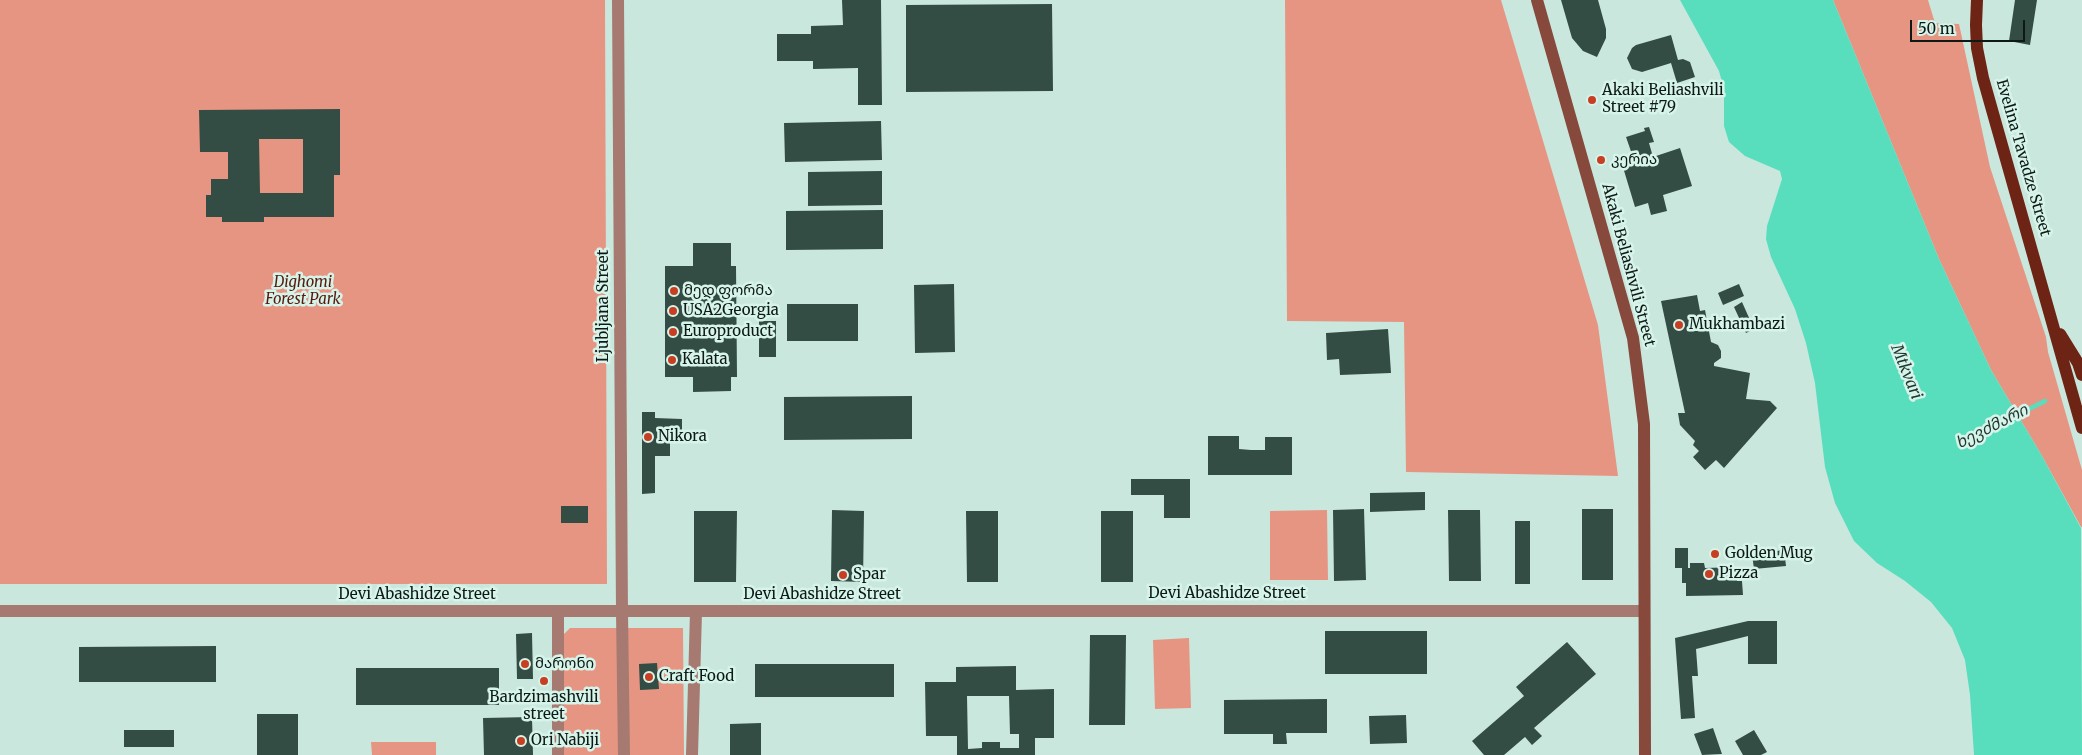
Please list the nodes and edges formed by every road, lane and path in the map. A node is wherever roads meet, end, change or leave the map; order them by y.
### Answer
1 (618, 0) edge
2 (1537, 0) edge
3 (1977, 0) edge
4 (2053, 322) junction
5 (2082, 374) edge
6 (2082, 428) edge
7 (0, 611) edge
8 (1644, 611) junction
9 (558, 612) junction
10 (622, 612) junction
11 (696, 612) junction
12 (558, 755) edge
13 (624, 755) edge
14 (692, 755) edge
15 (1645, 755) edge

1 - 10 street, Ljubljana Street
2 - 8 main road, Akaki Beliashvili Street
3 - 4 main road, Evelina Tavadze Street
4 - 5 main road
4 - 6 main road
7 - 9 street, Devi Abashidze Street
8 - 11 street, Devi Abashidze Street
8 - 15 main road, Akaki Beliashvili Street
9 - 10 street, Devi Abashidze Street
9 - 12 street
10 - 11 street, Devi Abashidze Street
10 - 13 street, Ljubljana Street
11 - 14 street

